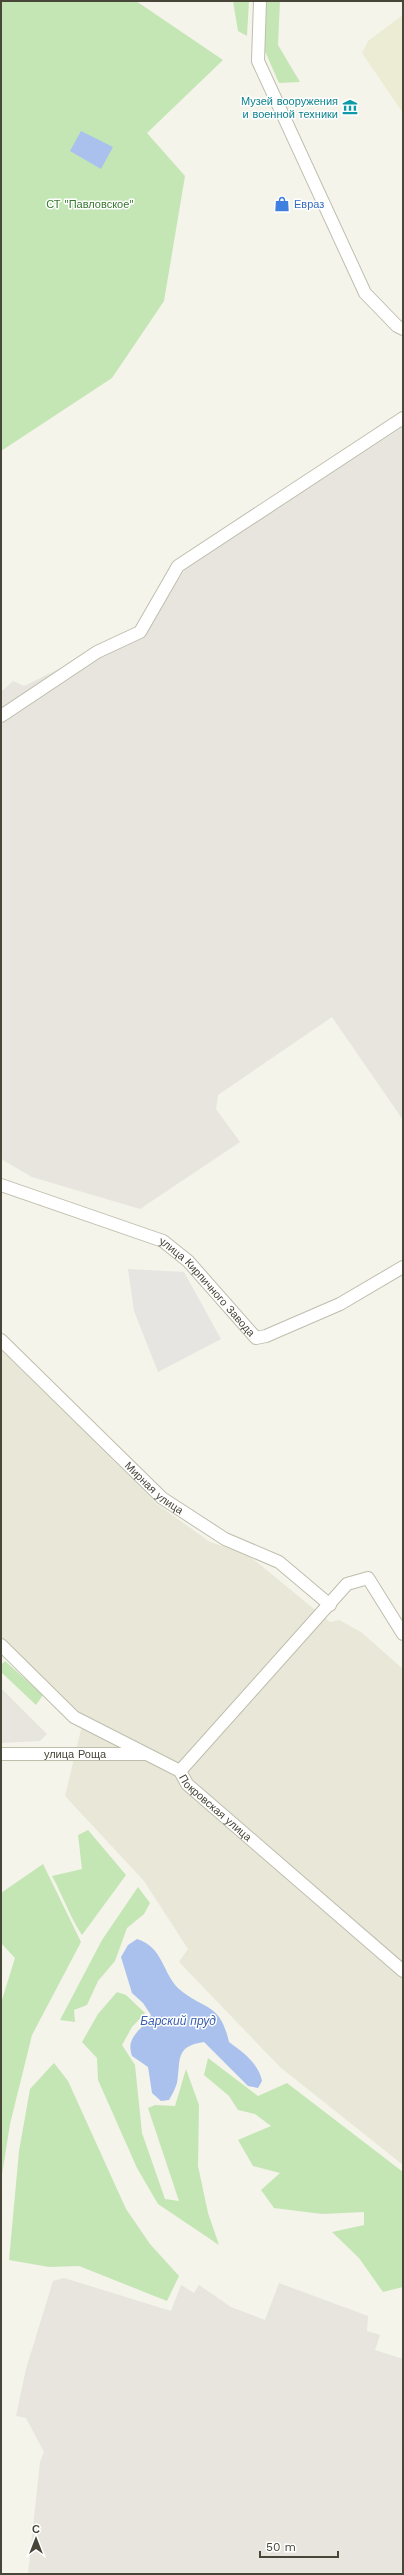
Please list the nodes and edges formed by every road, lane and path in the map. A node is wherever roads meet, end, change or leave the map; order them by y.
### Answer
1 (260, 1) edge
2 (403, 329) edge
3 (403, 418) edge
4 (1, 716) edge
5 (1, 1185) edge
6 (403, 1267) edge
7 (1, 1340) edge
8 (330, 1605) junction
9 (403, 1634) edge
10 (1, 1645) edge
11 (1, 1754) edge
12 (149, 1754) junction
13 (180, 1771) junction
14 (403, 1971) edge

1 - 2 street
3 - 4 street
5 - 6 street, улица Кирпичного Завода
7 - 8 street, Мирная улица
8 - 9 street
8 - 13 street
10 - 12 street, Покровская улица
11 - 12 street, улица Роща
12 - 13 street, Покровская улица
13 - 14 street, Покровская улица

